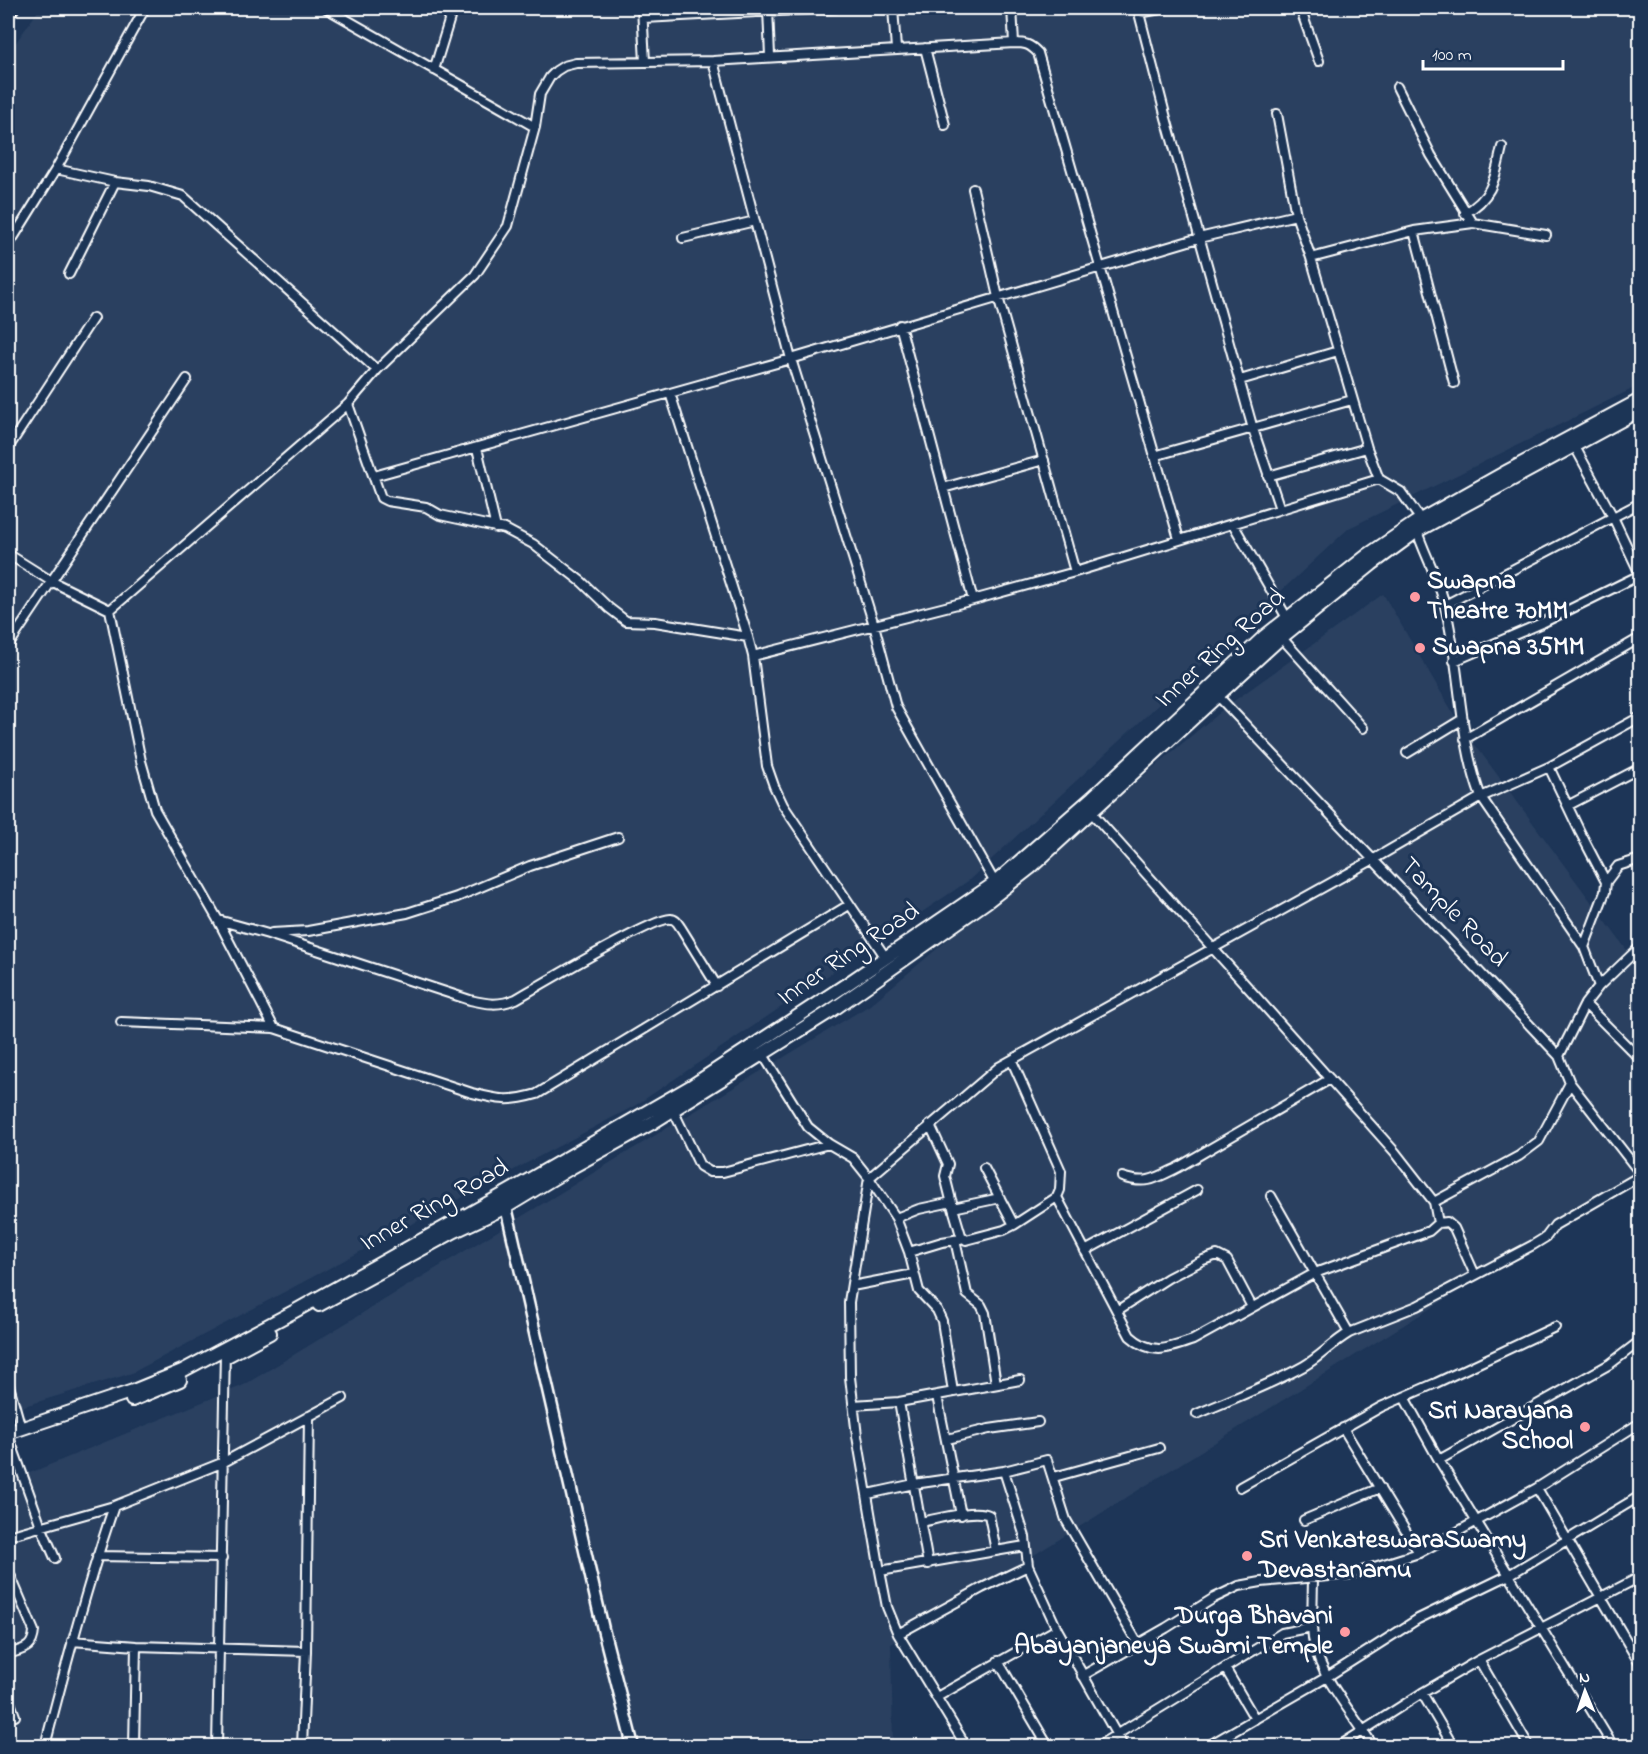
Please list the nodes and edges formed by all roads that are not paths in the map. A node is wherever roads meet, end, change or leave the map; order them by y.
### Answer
1 (145, 8) edge
2 (326, 8) edge
3 (453, 8) edge
4 (642, 8) edge
5 (835, 8) edge
6 (893, 8) edge
7 (1012, 8) edge
8 (1166, 8) edge
9 (1300, 8) edge
10 (769, 9) edge
11 (644, 18) junction
12 (1014, 43) junction
13 (925, 48) junction
14 (896, 49) junction
15 (771, 56) junction
16 (713, 60) junction
17 (1319, 61) dead end
18 (645, 62) junction
19 (434, 70) junction
20 (1397, 87) dead end
21 (1277, 114) dead end
22 (945, 125) dead end
23 (535, 128) junction
24 (1502, 147) dead end
25 (56, 169) junction
26 (115, 182) junction
27 (973, 189) dead end
28 (1466, 213) junction
29 (1296, 215) junction
30 (755, 221) junction
31 (1473, 223) junction
32 (1414, 231) junction
33 (1546, 235) dead end
34 (683, 238) dead end
35 (1199, 238) junction
36 (8, 246) edge
37 (1311, 258) junction
38 (1100, 267) junction
39 (69, 274) dead end
40 (998, 297) junction
41 (93, 318) dead end
42 (900, 326) junction
43 (1338, 351) junction
44 (791, 359) junction
45 (377, 370) junction
46 (187, 379) dead end
47 (1240, 380) junction
48 (1454, 383) dead end
49 (670, 393) junction
50 (1352, 400) junction
51 (1641, 400) edge
52 (348, 404) junction
53 (1641, 410) edge
54 (1253, 429) junction
55 (1574, 445) junction
56 (477, 447) junction
57 (1367, 447) junction
58 (8, 448) edge
59 (1154, 456) junction
60 (1044, 460) junction
61 (374, 476) junction
62 (1268, 476) junction
63 (1378, 479) junction
64 (943, 488) junction
65 (1641, 503) edge
66 (1280, 509) junction
67 (1613, 517) junction
68 (1233, 524) junction
69 (1418, 525) junction
70 (496, 528) junction
71 (1179, 539) junction
72 (8, 554) edge
73 (1075, 572) junction
74 (1641, 575) edge
75 (51, 581) junction
76 (973, 600) junction
77 (1445, 605) junction
78 (110, 610) junction
79 (1287, 618) junction
80 (874, 625) junction
81 (748, 637) junction
82 (1281, 638) junction
83 (1641, 639) edge
84 (8, 646) edge
85 (753, 656) junction
86 (1454, 661) junction
87 (1218, 696) junction
88 (1641, 717) edge
89 (1463, 719) junction
90 (1363, 728) dead end
91 (1466, 739) junction
92 (1407, 753) dead end
93 (1549, 767) junction
94 (1641, 768) edge
95 (1481, 797) junction
96 (1569, 805) junction
97 (1091, 812) junction
98 (618, 837) dead end
99 (1374, 859) junction
100 (1641, 859) edge
101 (1606, 882) junction
102 (1000, 886) junction
103 (849, 905) junction
104 (218, 920) junction
105 (268, 934) junction
106 (1641, 946) edge
107 (1213, 948) junction
108 (1584, 948) junction
109 (886, 958) junction
110 (717, 986) junction
111 (1599, 986) junction
112 (1585, 1004) junction
113 (121, 1022) dead end
114 (274, 1028) junction
115 (762, 1053) junction
116 (1639, 1054) edge
117 (1559, 1056) junction
118 (1012, 1061) junction
119 (1330, 1079) junction
120 (1570, 1083) junction
121 (673, 1110) junction
122 (930, 1125) junction
123 (829, 1144) junction
124 (984, 1168) dead end
125 (1641, 1174) edge
126 (1122, 1177) dead end
127 (869, 1178) junction
128 (1197, 1190) dead end
129 (508, 1192) junction
130 (1271, 1196) dead end
131 (1057, 1197) junction
132 (1000, 1198) junction
133 (1434, 1202) junction
134 (952, 1205) junction
135 (506, 1207) junction
136 (896, 1218) junction
137 (1438, 1223) junction
138 (1014, 1225) junction
139 (959, 1239) junction
140 (909, 1251) junction
141 (1085, 1251) junction
142 (1315, 1273) junction
143 (914, 1274) junction
144 (1475, 1275) junction
145 (852, 1286) junction
146 (1251, 1307) junction
147 (1118, 1310) junction
148 (1555, 1327) dead end
149 (1348, 1333) junction
150 (1641, 1341) edge
151 (225, 1353) junction
152 (1020, 1380) dead end
153 (8, 1382) edge
154 (996, 1384) junction
155 (954, 1392) junction
156 (937, 1396) junction
157 (1404, 1397) junction
158 (343, 1398) dead end
159 (899, 1402) junction
160 (853, 1406) junction
161 (1197, 1414) dead end
162 (309, 1416) junction
163 (1038, 1422) dead end
164 (1641, 1423) edge
165 (21, 1428) junction
166 (1343, 1428) junction
167 (8, 1438) edge
168 (947, 1439) junction
169 (1159, 1448) dead end
170 (1439, 1460) junction
171 (224, 1462) junction
172 (1004, 1471) junction
173 (1054, 1477) junction
174 (954, 1478) junction
175 (914, 1485) junction
176 (1240, 1487) dead end
177 (1380, 1488) junction
178 (1538, 1488) junction
179 (868, 1494) junction
180 (1641, 1496) edge
181 (114, 1506) junction
182 (962, 1515) junction
183 (1304, 1521) dead end
184 (921, 1522) junction
185 (1477, 1523) junction
186 (41, 1526) junction
187 (8, 1536) edge
188 (1568, 1539) junction
189 (1025, 1546) junction
190 (996, 1551) junction
191 (1419, 1553) junction
192 (97, 1556) junction
193 (55, 1558) dead end
194 (222, 1558) junction
195 (928, 1564) junction
196 (1028, 1566) junction
197 (8, 1570) edge
198 (880, 1571) junction
199 (1509, 1575) junction
200 (1641, 1577) edge
201 (1313, 1578) junction
202 (1603, 1597) junction
203 (1312, 1627) junction
204 (1542, 1628) junction
205 (1056, 1629) junction
206 (898, 1634) junction
207 (72, 1641) junction
208 (1138, 1644) junction
209 (136, 1646) junction
210 (218, 1648) junction
211 (306, 1651) junction
212 (8, 1654) edge
213 (1479, 1660) junction
214 (998, 1661) junction
215 (1641, 1664) edge
216 (1225, 1668) junction
217 (1082, 1676) junction
218 (1327, 1677) junction
219 (1422, 1693) junction
220 (8, 1697) edge
221 (937, 1697) junction
222 (15, 1716) dead end
223 (1255, 1719) junction
224 (1363, 1731) junction
225 (1116, 1735) junction
226 (45, 1746) edge
227 (134, 1746) edge
228 (217, 1746) edge
229 (302, 1746) edge
230 (633, 1746) edge
231 (966, 1746) edge
232 (1048, 1746) edge
233 (1098, 1746) edge
234 (1123, 1746) edge
235 (1208, 1746) edge
236 (1339, 1746) edge
237 (1373, 1746) edge
238 (1454, 1746) edge
239 (1529, 1746) edge
240 (1613, 1746) edge

1 - 25 street
2 - 19 street
3 - 19 street
4 - 11 street
5 - 10 street
6 - 14 street
7 - 12 street
8 - 35 street
9 - 17 street
10 - 11 street
10 - 15 street
11 - 18 street
12 - 13 street
12 - 38 street
13 - 14 street
13 - 22 street
14 - 15 street
15 - 16 street
16 - 18 street
16 - 30 street
18 - 23 street
19 - 23 street
20 - 28 street
21 - 29 street
23 - 45 street
24 - 28 street
25 - 26 street
25 - 36 street
26 - 39 street
26 - 45 street
27 - 40 street
28 - 31 street
29 - 35 street
29 - 37 street
30 - 34 street
30 - 44 street
31 - 32 street
31 - 33 street
32 - 37 street
32 - 48 street
35 - 38 street
35 - 47 street
37 - 43 street
38 - 40 street
38 - 59 street
40 - 42 street
40 - 60 street
41 - 58 street
42 - 44 street
42 - 64 street
43 - 47 street
43 - 50 street
44 - 49 street
44 - 80 street
45 - 52 street
46 - 75 street
47 - 54 street
49 - 56 street
49 - 81 street
50 - 54 street
50 - 57 street
51 - 69 main road, Inner Ring Road
52 - 61 street
52 - 78 street
53 - 55 main road, Inner Ring Road
54 - 59 street
54 - 62 street
55 - 67 street
55 - 69 main road, Inner Ring Road
56 - 61 street
56 - 70 street
57 - 62 street
57 - 63 street
59 - 71 street
60 - 64 street
60 - 73 street
61 - 70 street
62 - 66 street
63 - 66 street
63 - 69 street
64 - 76 street
65 - 67 street
66 - 68 street
67 - 74 street
67 - 77 street
68 - 71 street
68 - 79 street
69 - 77 street
69 - 79 main road, Inner Ring Road
69 - 82 main road, Inner Ring Road
70 - 81 street
71 - 73 street
72 - 75 street
73 - 76 street
74 - 86 street
75 - 78 street
75 - 84 street
76 - 80 street
77 - 86 street
78 - 104 street
79 - 102 main road, Inner Ring Road
80 - 85 street
80 - 102 street
81 - 85 street
82 - 87 main road, Inner Ring Road
82 - 90 street
83 - 91 street
85 - 103 street
86 - 89 street
87 - 97 main road, Inner Ring Road
87 - 99 street, Tample Road
88 - 93 street
89 - 91 street
89 - 92 street
91 - 95 street
93 - 95 street
93 - 96 street
94 - 96 street
95 - 99 street
95 - 108 street
96 - 101 street
97 - 102 main road, Inner Ring Road
97 - 107 street
98 - 105 street
99 - 107 street
99 - 117 street, Tample Road
100 - 101 street
101 - 108 street
102 - 109 main road, Inner Ring Road
102 - 115 main road, Inner Ring Road
103 - 109 street
103 - 110 street
104 - 105 street
104 - 114 street
105 - 110 street
106 - 111 street
107 - 118 street
107 - 119 street
108 - 111 street
109 - 129 main road, Inner Ring Road
110 - 114 street
111 - 112 street
112 - 116 street
112 - 117 street
113 - 114 street
115 - 121 main road, Inner Ring Road
115 - 123 street
117 - 120 street, Tample Road
118 - 122 street
118 - 131 street
119 - 126 street
119 - 133 street
120 - 125 street, Tample Road
120 - 133 street
121 - 123 street
121 - 135 main road, Inner Ring Road
122 - 127 street
122 - 134 street
123 - 127 street
124 - 132 street
125 - 144 street
127 - 136 street
127 - 145 street
128 - 141 street
129 - 135 street
129 - 151 main road, Inner Ring Road
130 - 142 street
131 - 138 street
131 - 141 street
132 - 134 street
132 - 138 street
133 - 137 street
134 - 136 street
134 - 139 street
135 - 151 main road, Inner Ring Road
135 - 230 street
136 - 140 street
137 - 142 street
137 - 144 street
138 - 139 street
139 - 140 street
139 - 154 street
140 - 143 street
141 - 147 street
142 - 146 street
142 - 149 street
143 - 145 street
143 - 155 street
144 - 149 street
145 - 160 street
146 - 147 street
146 - 147 street
148 - 157 street
149 - 161 street
150 - 170 street
151 - 165 main road, Inner Ring Road
151 - 167 main road, Inner Ring Road
151 - 171 street
152 - 154 street
153 - 165 street
154 - 155 street
155 - 156 street
156 - 159 street
156 - 168 street
157 - 166 street
157 - 170 street
158 - 162 street
159 - 160 street
159 - 175 street
160 - 179 street
162 - 171 street
162 - 211 street
163 - 168 street
164 - 178 street
165 - 167 main road, Inner Ring Road
166 - 176 street
166 - 177 street
167 - 186 street
168 - 174 street
169 - 173 street
170 - 185 street
171 - 181 street
171 - 194 street
172 - 173 street
172 - 174 street
172 - 189 street
173 - 208 street
174 - 175 street
174 - 182 street
175 - 179 street
175 - 184 street
177 - 183 street
177 - 191 street
178 - 185 street
178 - 188 street
179 - 198 street
180 - 188 street
181 - 186 street
181 - 192 street
182 - 184 street
182 - 190 street
184 - 195 street
185 - 191 street
185 - 199 street
186 - 187 street
186 - 193 street
188 - 199 street
188 - 202 street
189 - 190 street
189 - 196 street
190 - 195 street
191 - 201 street
192 - 194 street
192 - 207 street
194 - 210 street
195 - 198 street
196 - 205 street
196 - 206 street
197 - 212 street
198 - 206 street
199 - 204 street
199 - 218 street
200 - 202 street
201 - 203 street
201 - 208 street
202 - 204 street
202 - 215 street
203 - 216 street
203 - 218 street
204 - 213 street
204 - 240 street
205 - 214 street
205 - 217 street
206 - 221 street
207 - 209 street
207 - 226 street
208 - 217 street
209 - 210 street
209 - 227 street
210 - 211 street
210 - 228 street
211 - 229 street
213 - 219 street
213 - 239 street
214 - 221 street
214 - 232 street
216 - 223 street
216 - 225 street
217 - 225 street
218 - 223 street
218 - 224 street
219 - 224 street
219 - 238 street
220 - 222 street
221 - 231 street
223 - 235 street
224 - 236 street
224 - 237 street
225 - 233 street
225 - 234 street

